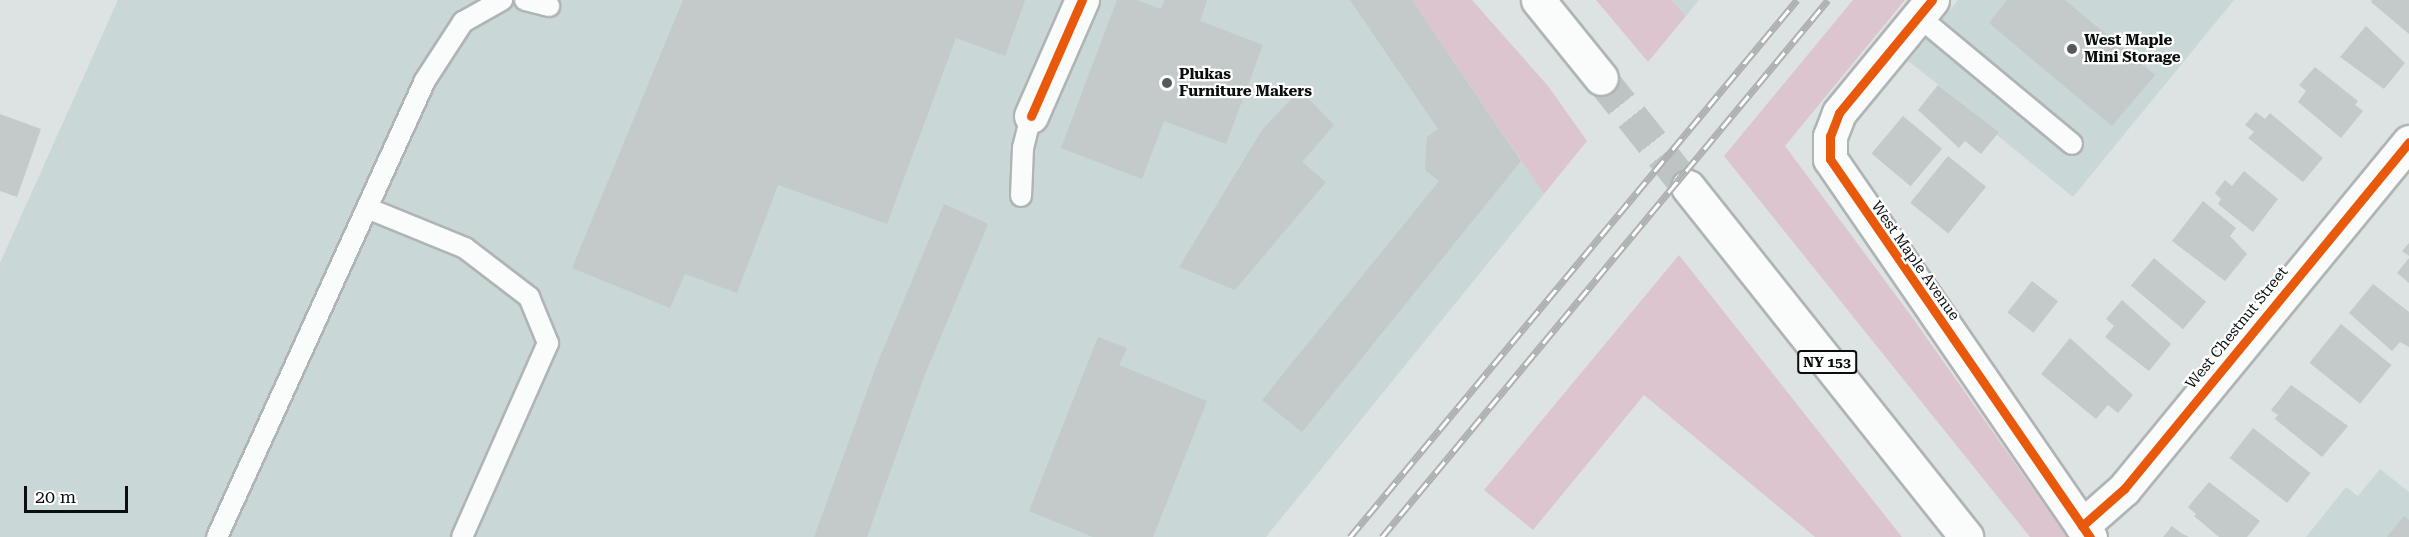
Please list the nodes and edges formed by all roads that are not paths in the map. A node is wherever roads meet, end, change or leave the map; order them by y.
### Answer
1 (502, 0) edge
2 (525, 0) edge
3 (1082, 0) edge
4 (1538, 0) edge
5 (549, 6) dead end
6 (1925, 8) edge
7 (1601, 78) tunnel mouth
8 (1031, 116) joint
9 (2409, 142) edge
10 (2072, 144) dead end
11 (1688, 187) tunnel mouth
12 (1021, 196) dead end
13 (367, 208) junction
14 (2086, 532) edge
15 (217, 537) edge
16 (462, 537) edge
17 (1966, 537) edge

1 - 13 lane
2 - 5 lane
3 - 8 street
4 - 7 street
6 - 10 lane
6 - 14 street, West Maple Avenue
8 - 12 lane
9 - 14 street, West Chestnut Street
11 - 17 street, NY 153
13 - 15 lane
13 - 16 lane

